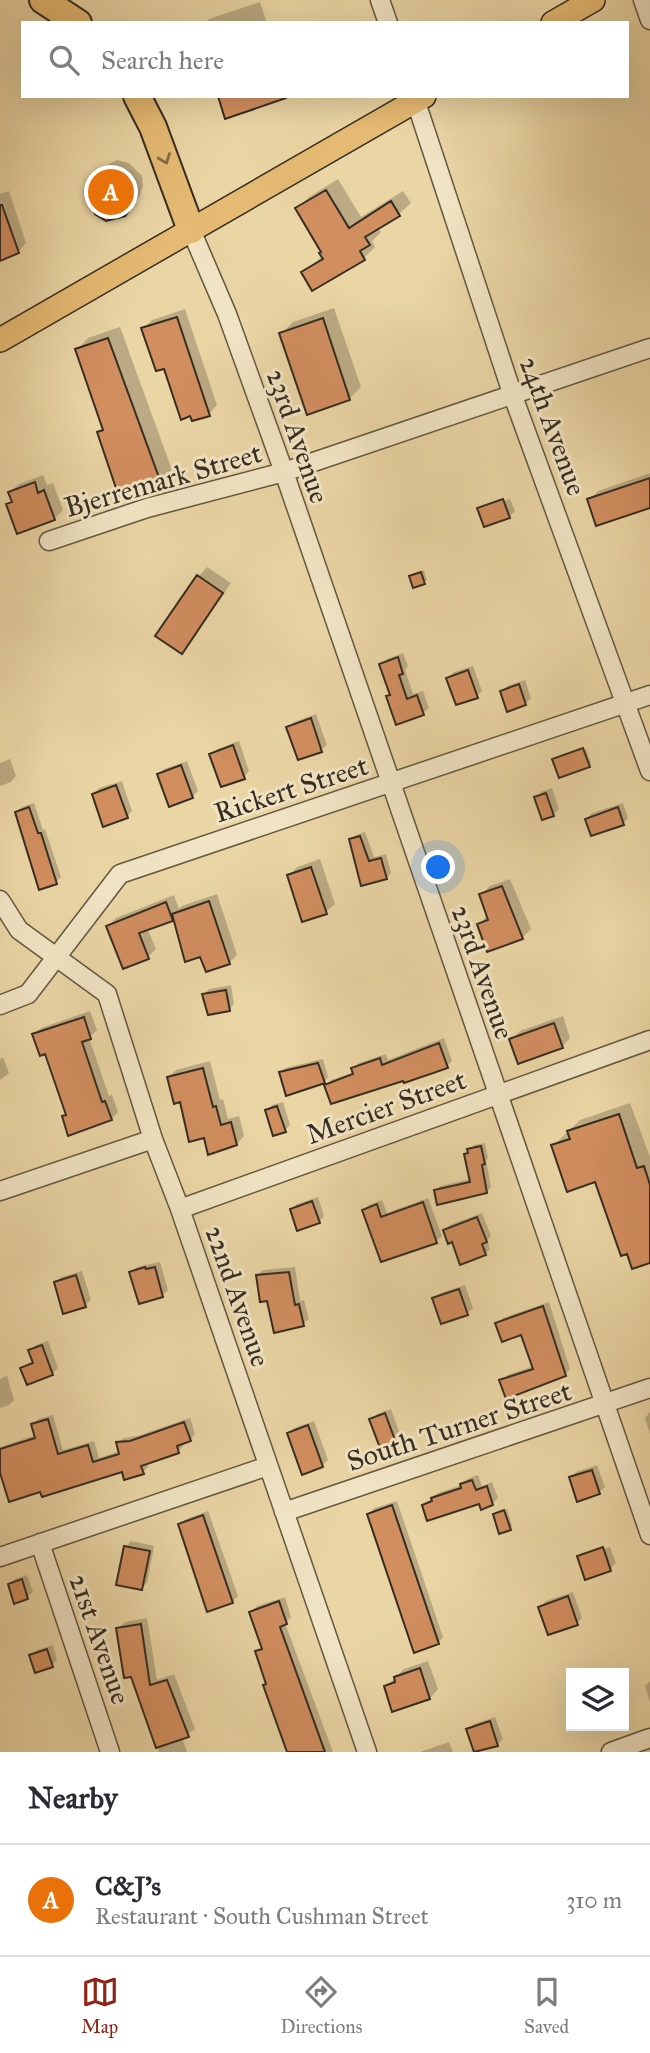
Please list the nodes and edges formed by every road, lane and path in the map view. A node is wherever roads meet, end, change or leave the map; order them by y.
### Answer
1 (44, 0) edge
2 (380, 0) edge
3 (593, 0) edge
4 (643, 0) edge
5 (650, 20) edge
6 (75, 21) edge
7 (387, 21) edge
8 (556, 21) edge
9 (138, 98) edge
10 (418, 98) edge
11 (191, 230) junction
12 (0, 340) edge
13 (650, 348) edge
14 (513, 396) junction
15 (284, 472) junction
16 (50, 541) dead end
17 (650, 695) edge
18 (626, 702) junction
19 (650, 771) edge
20 (390, 784) junction
21 (0, 900) edge
22 (57, 959) junction
23 (0, 1005) edge
24 (650, 1040) edge
25 (498, 1094) junction
26 (153, 1139) junction
27 (0, 1191) edge
28 (180, 1209) junction
29 (650, 1388) edge
30 (605, 1405) junction
31 (268, 1466) junction
32 (284, 1512) junction
33 (650, 1535) edge
34 (40, 1543) junction
35 (0, 1557) edge
36 (650, 1738) edge
37 (110, 1752) edge
38 (367, 1752) edge
39 (611, 1752) edge

1 - 6 highway
2 - 7 street
3 - 8 main road
4 - 5 street
9 -> 11 highway
10 - 11 main road
10 - 14 street, 24th Avenue
11 - 12 main road
11 - 15 street, 23rd Avenue
13 - 14 street, Bjerremark Street
14 - 15 street, Bjerremark Street
14 - 18 street, 24th Avenue
15 - 16 street, Bjerremark Street
15 - 20 street, 23rd Avenue
17 - 18 street, Rickert Street
18 - 19 street, 24th Avenue
18 - 20 street, Rickert Street
20 - 22 street, Rickert Street
20 - 25 street, 23rd Avenue
21 - 22 street, 22nd Avenue
22 - 23 street, Rickert Street
22 - 26 street, 22nd Avenue
24 - 25 street, Mercier Street
25 - 28 street, Mercier Street
25 - 30 street, 23rd Avenue
26 - 27 street
26 - 28 street, 22nd Avenue
28 - 31 street, 22nd Avenue
29 - 30 street, South Turner Street
30 - 32 street, South Turner Street
30 - 33 street, 23rd Avenue
31 - 32 street, 22nd Avenue
31 - 34 street
32 - 38 street, 22nd Avenue
34 - 35 street
34 - 37 street, 21st Avenue
36 - 39 street

